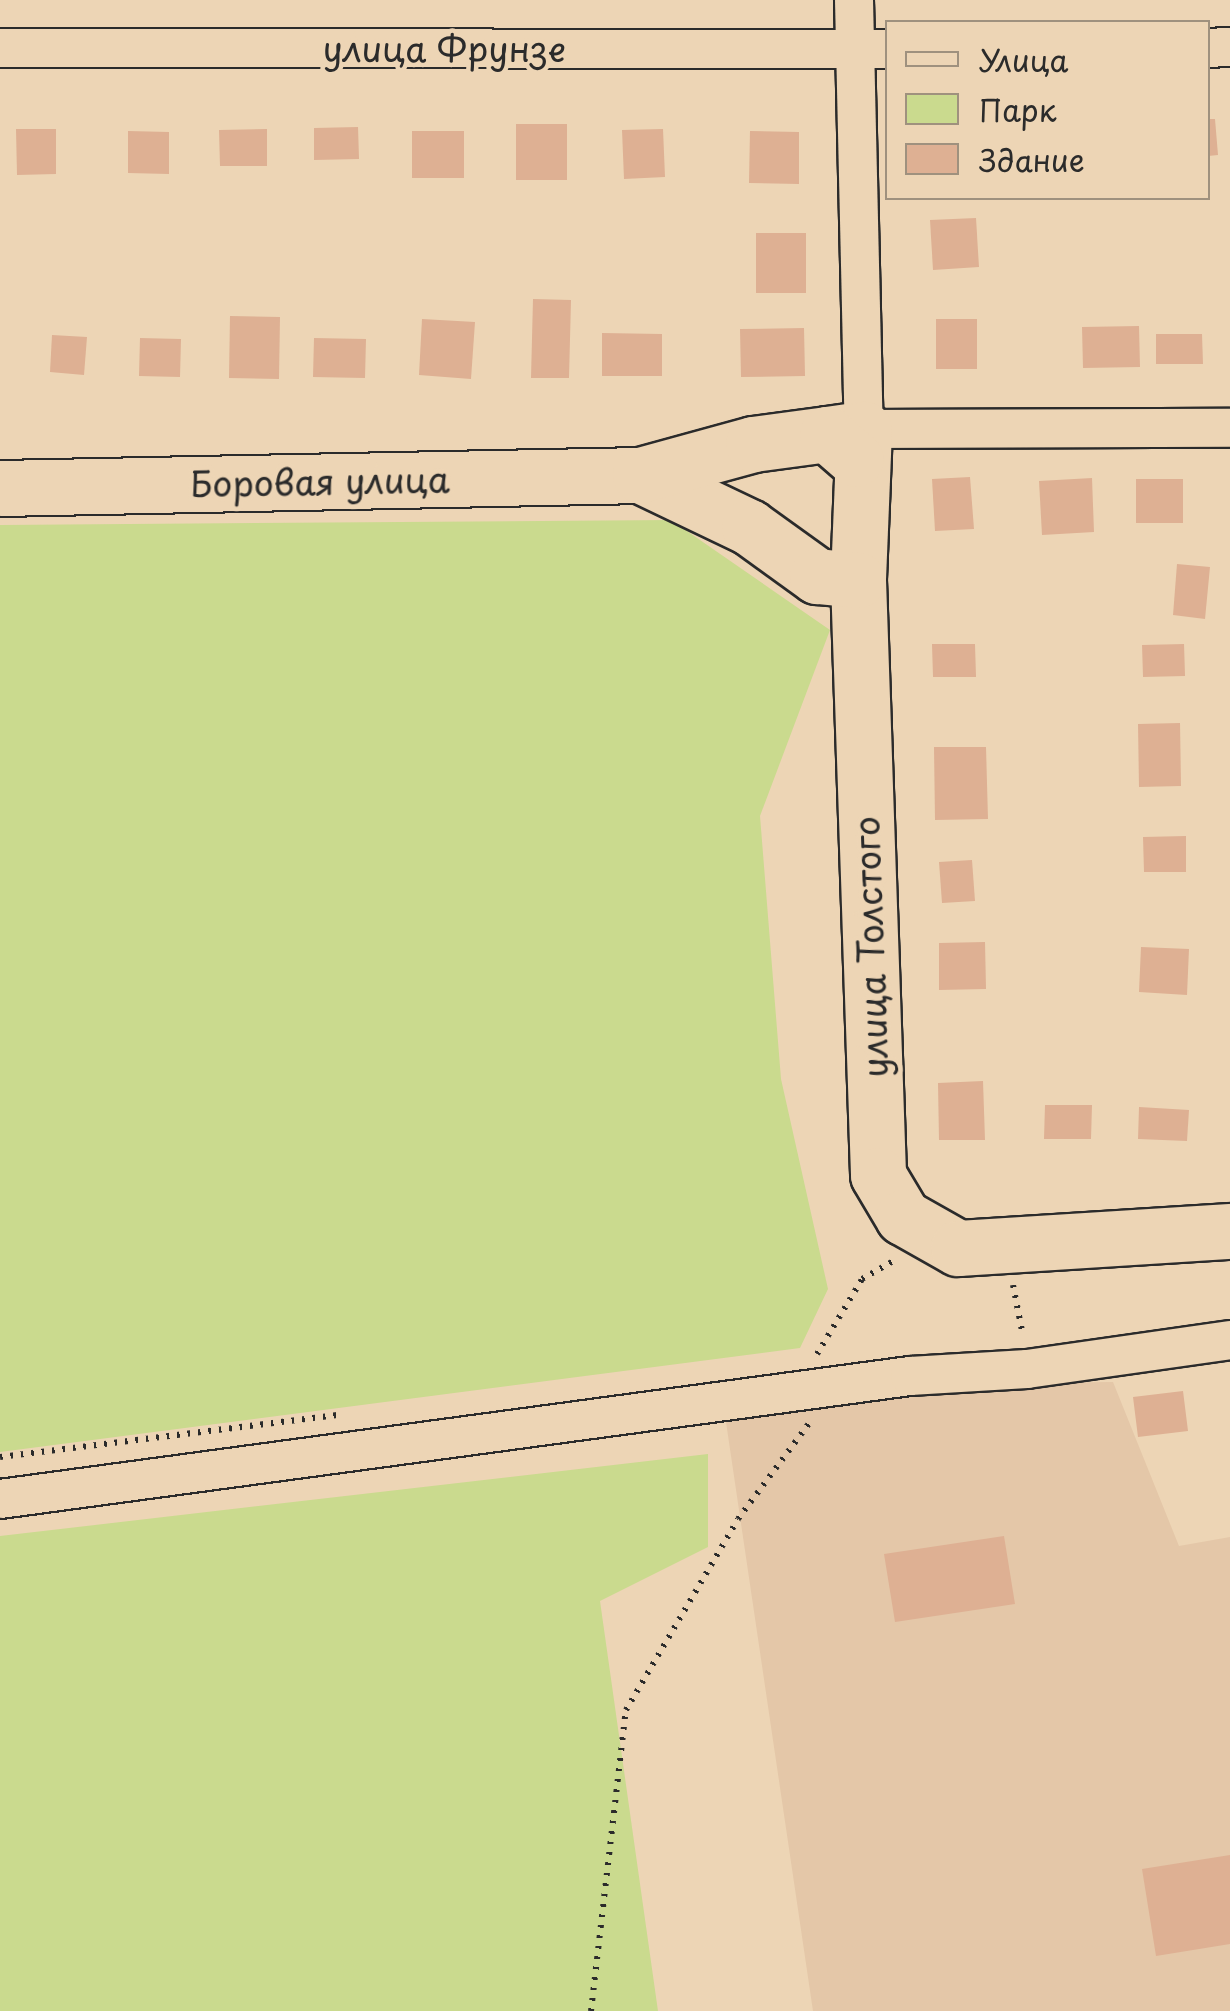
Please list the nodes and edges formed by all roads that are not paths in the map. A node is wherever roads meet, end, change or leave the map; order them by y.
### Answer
1 (854, 0) edge
2 (0, 48) edge
3 (871, 49) edge
4 (1230, 428) edge
5 (851, 443) junction
6 (752, 444) junction
7 (640, 474) junction
8 (0, 488) edge
9 (748, 527) junction
10 (858, 580) junction
11 (1230, 1231) edge
12 (1230, 1340) edge
13 (0, 1498) edge

1 - 3 street
2 - 3 street, улица Фрунзе
3 - 5 street
4 - 5 street
5 - 6 street
5 - 10 street, улица Толстого
6 - 7 street
6 - 9 street
7 - 8 street, Боровая улица
7 - 9 street
9 - 10 street
10 - 11 street, улица Толстого
12 - 13 street

